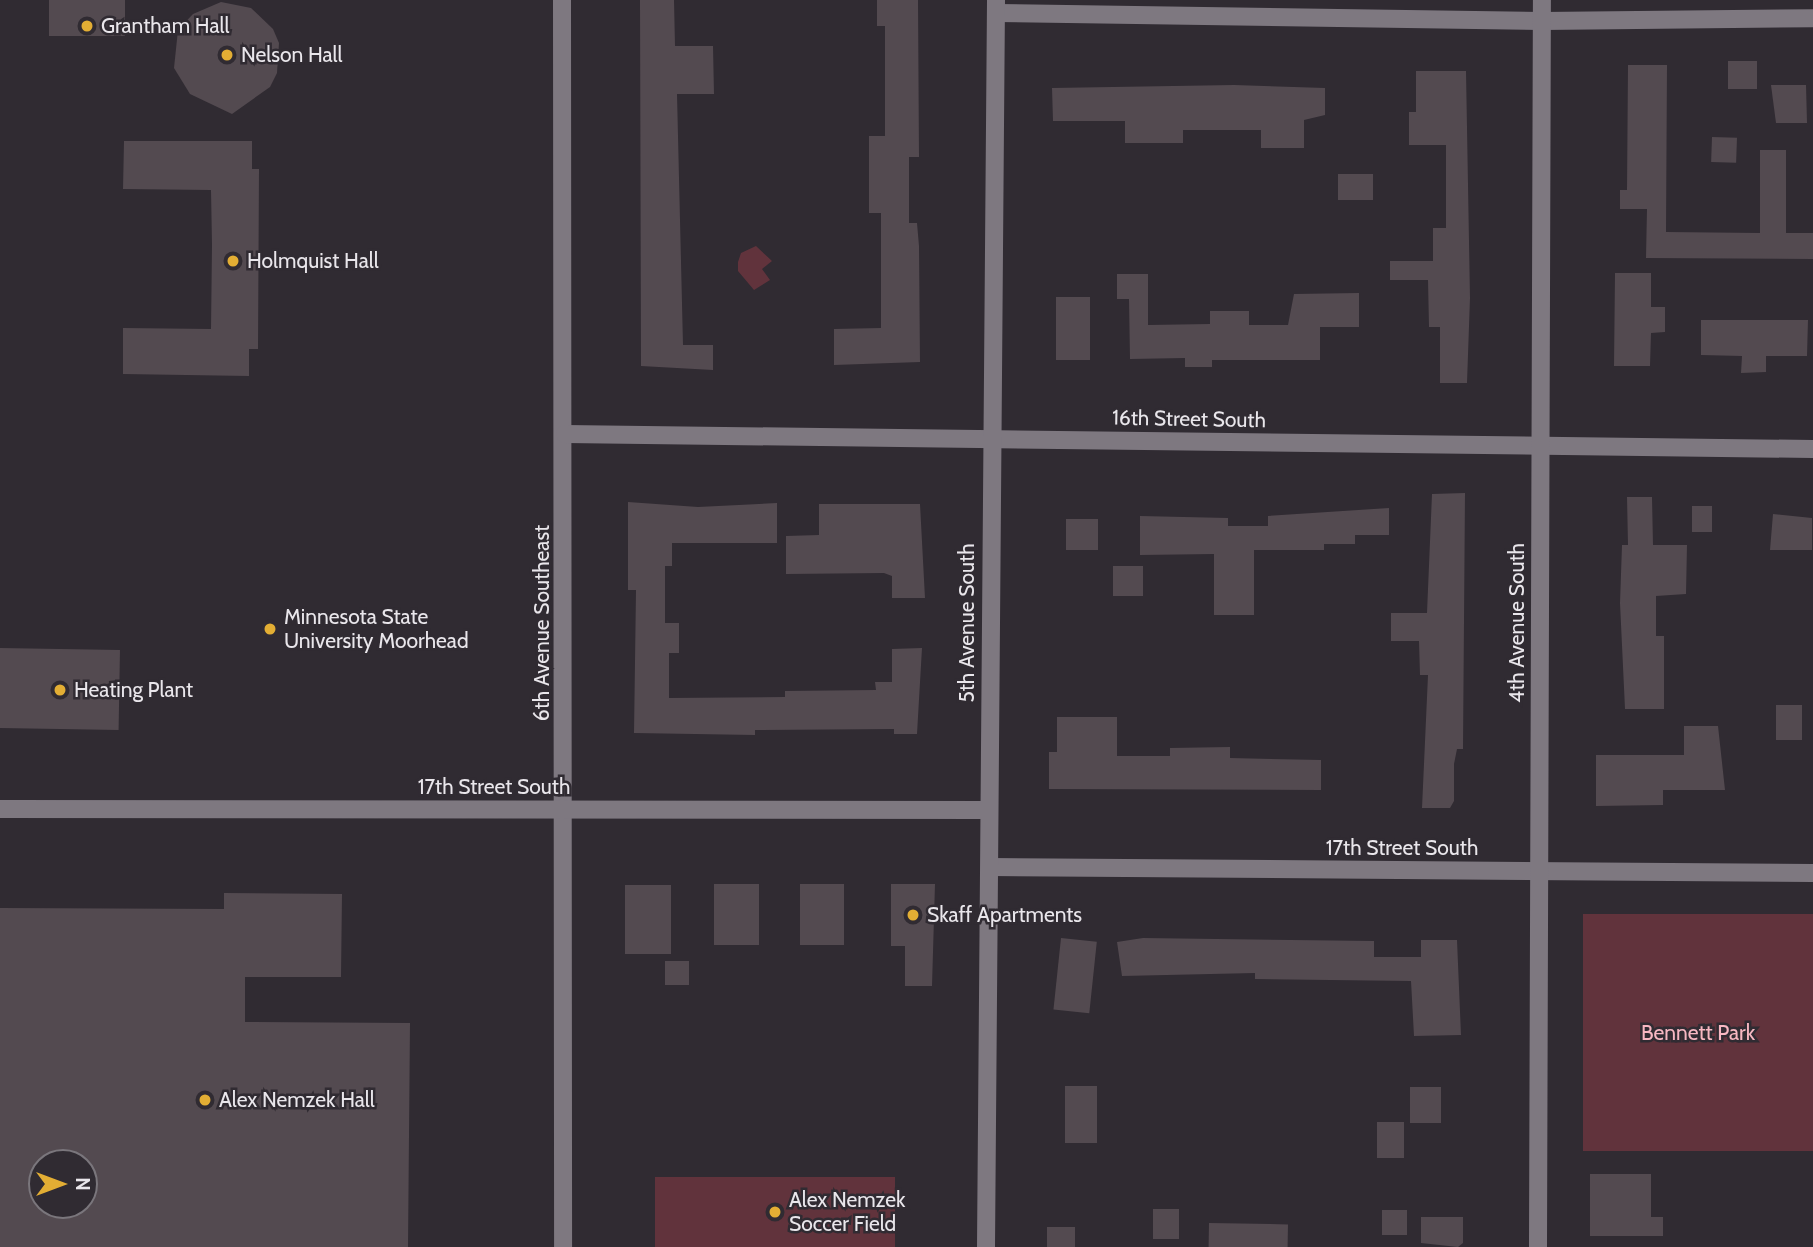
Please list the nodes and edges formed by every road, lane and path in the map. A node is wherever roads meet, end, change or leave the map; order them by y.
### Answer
1 (562, 0) edge
2 (1542, 0) edge
3 (996, 6) edge
4 (1813, 18) edge
5 (1542, 21) junction
6 (565, 434) junction
7 (991, 439) junction
8 (1541, 447) junction
9 (1813, 449) edge
10 (0, 808) edge
11 (564, 810) junction
12 (988, 810) junction
13 (990, 867) junction
14 (1539, 871) junction
15 (1813, 873) edge
16 (563, 1247) edge
17 (986, 1247) edge
18 (1538, 1247) edge

1 - 6 street, 6th Avenue Southeast
2 - 5 street, 4th Avenue South
3 - 5 street
3 - 7 street, 5th Avenue South
4 - 5 street
5 - 8 street, 4th Avenue South
6 - 7 street, 16th Street South
6 - 11 street, 6th Avenue Southeast
7 - 8 street, 16th Street South
7 - 12 street, 5th Avenue South
8 - 9 street, 16th Street South
8 - 14 street, 4th Avenue South
10 - 11 street, 17th Street South
11 - 12 street, 17th Street South
11 - 16 street, 6th Avenue Southeast
12 - 13 street, 5th Avenue South
13 - 14 street, 17th Street South
13 - 17 street, 5th Avenue South
14 - 15 street, 17th Street South
14 - 18 street, 4th Avenue South

